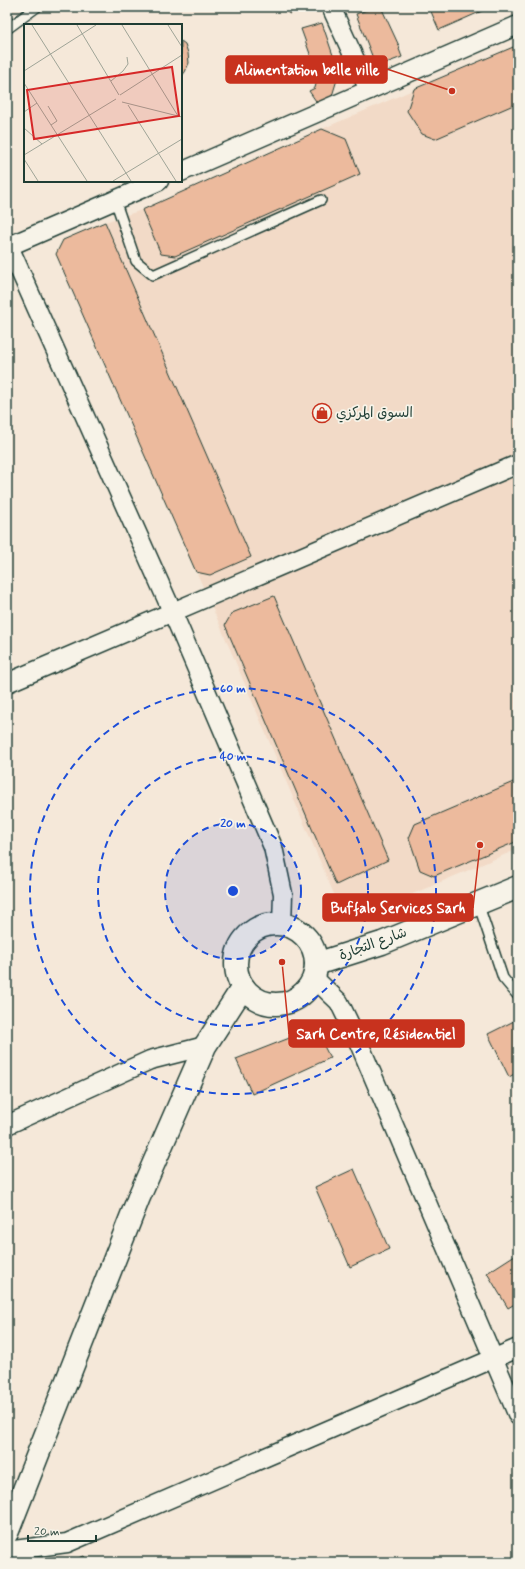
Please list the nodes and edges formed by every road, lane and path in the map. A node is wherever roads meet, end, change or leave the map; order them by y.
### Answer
1 (37, 7) edge
2 (331, 7) edge
3 (518, 25) edge
4 (7, 29) edge
5 (369, 90) junction
6 (182, 172) edge
7 (157, 182) edge
8 (115, 200) junction
9 (321, 200) dead end
10 (8, 245) edge
11 (518, 464) edge
12 (172, 611) junction
13 (7, 683) edge
14 (518, 887) edge
15 (478, 903) junction
16 (282, 924) junction
17 (315, 971) junction
18 (243, 987) junction
19 (518, 996) edge
20 (205, 1046) junction
21 (7, 1125) edge
22 (518, 1348) edge
23 (494, 1359) junction
24 (518, 1416) edge
25 (7, 1533) edge
26 (7, 1551) edge

1 - 4 lane
2 - 5 street
3 - 5 street
5 - 6 street
7 - 8 street
8 - 9 lane
8 - 10 street
10 - 12 street
11 - 12 street
12 - 13 street
12 - 16 street
14 - 15 street, شارع التجارة
15 - 17 street, شارع التجارة
15 - 19 lane
16 - 17 street
16 - 18 street
17 - 18 street
17 - 23 street
18 - 20 street
20 - 21 street
20 - 25 street
22 - 23 street
23 - 24 street
23 - 26 street

